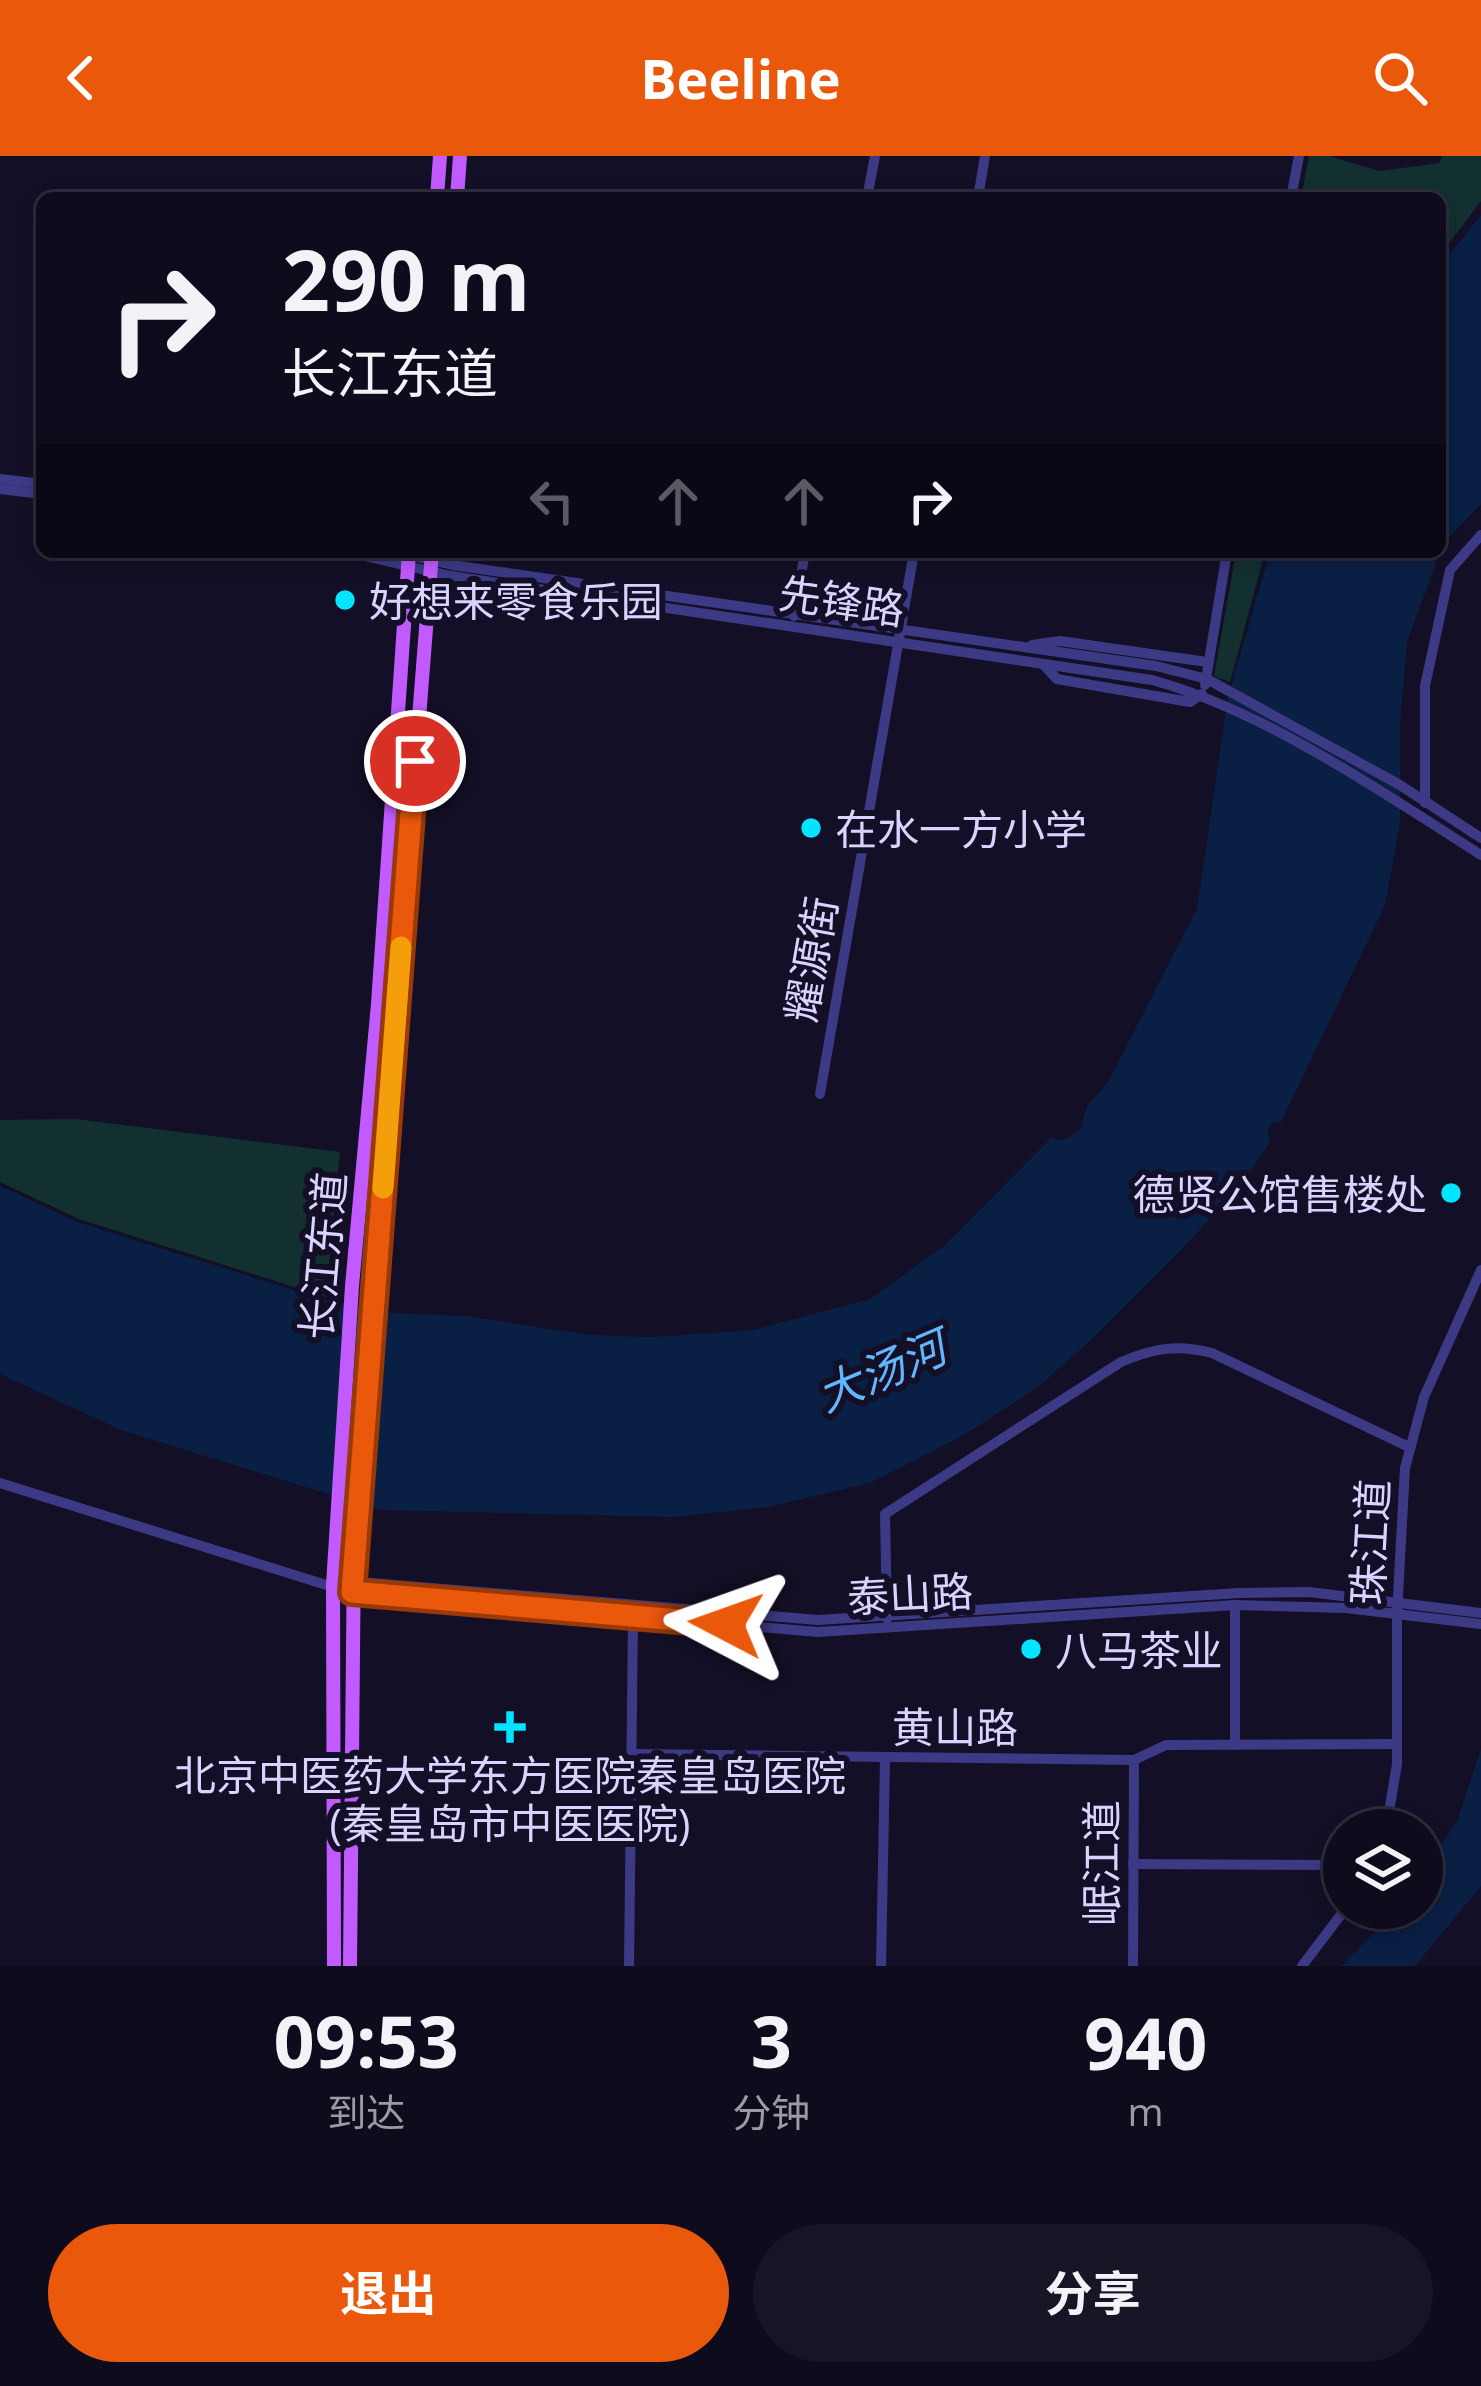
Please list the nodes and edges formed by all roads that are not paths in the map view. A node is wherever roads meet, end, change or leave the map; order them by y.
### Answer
1 (440, 156) edge
2 (460, 156) edge
3 (874, 156) edge
4 (985, 156) edge
5 (1299, 156) edge
6 (437, 192) edge
7 (457, 192) edge
8 (868, 192) edge
9 (979, 192) edge
10 (1292, 192) edge
11 (0, 479) edge
12 (36, 483) edge
13 (0, 489) edge
14 (36, 493) edge
15 (1481, 536) edge
16 (406, 558) edge
17 (805, 558) edge
18 (913, 558) edge
19 (1226, 558) edge
20 (431, 561) edge
21 (794, 620) junction
22 (899, 635) junction
23 (1016, 647) junction
24 (1207, 662) junction
25 (1207, 679) junction
26 (1202, 694) junction
27 (1425, 802) junction
28 (1424, 819) junction
29 (1481, 838) edge
30 (1481, 855) edge
31 (820, 1094) dead end
32 (1481, 1270) edge
33 (1409, 1447) junction
34 (0, 1483) edge
35 (333, 1585) junction
36 (353, 1586) junction
37 (1234, 1605) junction
38 (1397, 1608) junction
39 (1481, 1613) edge
40 (633, 1618) junction
41 (888, 1622) junction
42 (1481, 1624) edge
43 (1235, 1744) junction
44 (1397, 1744) junction
45 (632, 1754) junction
46 (885, 1758) junction
47 (1134, 1760) junction
48 (1390, 1809) edge
49 (1133, 1864) junction
50 (1323, 1864) edge
51 (1330, 1929) edge
52 (334, 1966) edge
53 (350, 1966) edge
54 (629, 1966) edge
55 (881, 1966) edge
56 (1133, 1966) edge
57 (1302, 1966) edge

1 - 6 main road
2 - 7 main road
3 - 8 street
4 - 9 street
5 - 10 street
11 - 12 street
13 - 14 street
15 - 27 street
16 - 35 main road, 长江东道
17 - 21 street
18 - 22 street, 耀源街
19 - 24 street
20 - 21 street, 先锋路
20 - 36 main road, 长江东道
21 - 22 street, 先锋路
22 - 23 street
22 - 26 street, 先锋路
22 - 31 street, 耀源街
23 - 24 street
23 - 25 street
24 - 25 street
25 - 26 street
25 - 27 street
26 - 28 street, 先锋路
27 - 28 street
27 - 29 street
28 - 30 street, 先锋路
32 - 33 street, 珠江道
33 - 38 street, 珠江道
33 - 41 street
34 - 35 street, 泰山路
35 - 36 street, 泰山路
35 - 52 main road, 长江东道
36 - 40 street, 泰山路
36 - 41 street
36 - 53 main road, 长江东道
37 - 38 street, 泰山路
37 - 41 street, 泰山路
37 - 43 street
38 - 39 street
38 - 41 street
38 - 42 street, 泰山路
38 - 44 street, 珠江道
40 - 41 street, 泰山路
40 - 45 street
43 - 44 street, 黄山路
43 - 47 street, 黄山路
44 - 48 street, 珠江道
45 - 46 street, 黄山路
45 - 54 street
46 - 47 street, 黄山路
46 - 55 street
47 - 49 street, 岷江道
49 - 50 street
49 - 56 street, 岷江道
51 - 57 street

